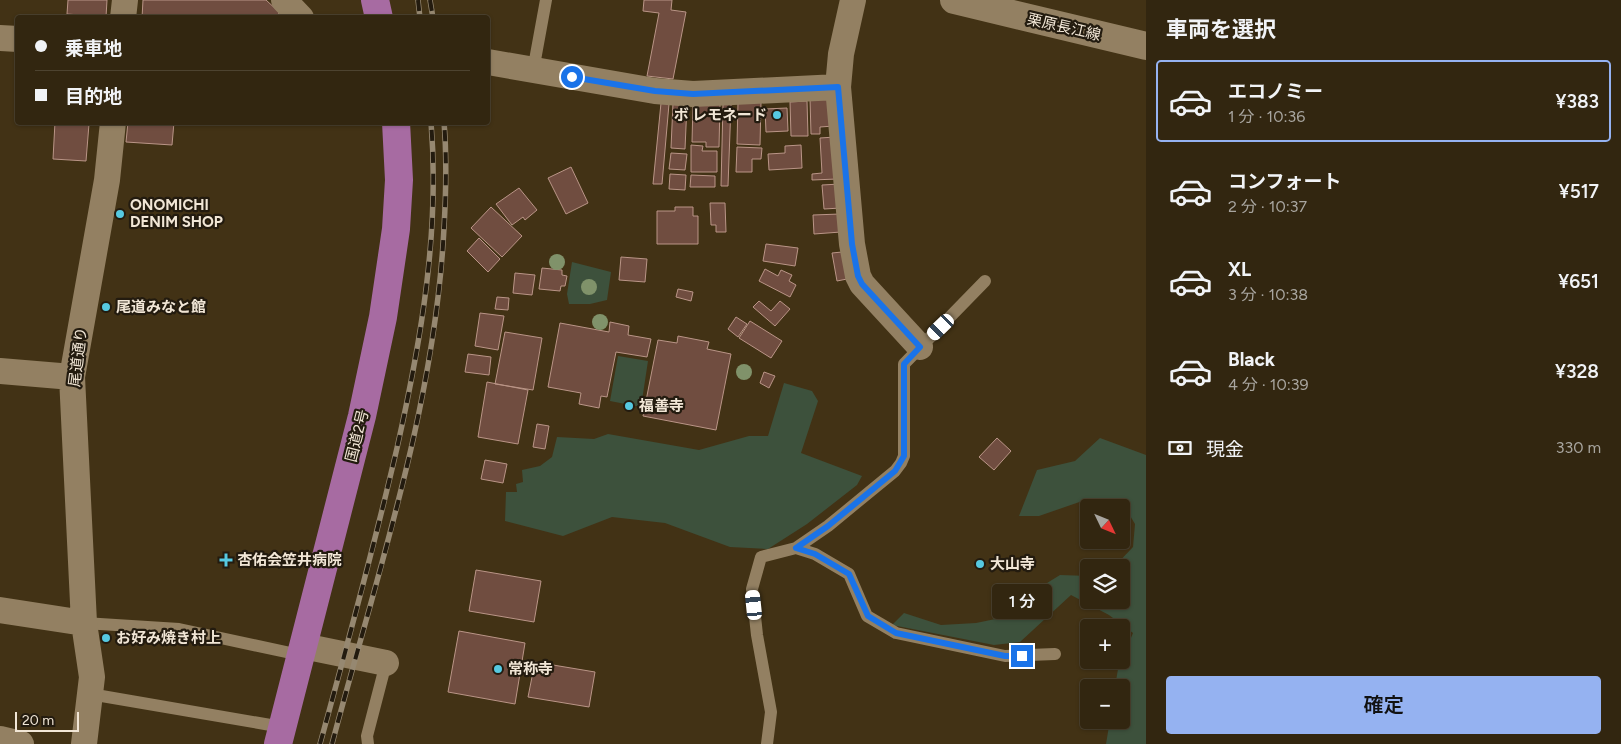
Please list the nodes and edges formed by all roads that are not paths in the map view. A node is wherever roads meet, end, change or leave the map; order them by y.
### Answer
1 (125, 0) edge
2 (284, 0) edge
3 (375, 0) edge
4 (546, 0) edge
5 (853, 0) edge
6 (954, 0) edge
7 (123, 15) edge
8 (298, 15) edge
9 (378, 15) edge
10 (0, 38) edge
11 (15, 39) edge
12 (1146, 46) edge
13 (490, 62) edge
14 (533, 71) junction
15 (838, 87) junction
16 (113, 125) edge
17 (396, 125) edge
18 (986, 281) dead end
19 (920, 347) junction
20 (0, 371) edge
21 (72, 378) junction
22 (796, 548) junction
23 (0, 610) edge
24 (84, 623) junction
25 (302, 650) junction
26 (1055, 654) dead end
27 (386, 663) joint
28 (90, 694) junction
29 (280, 735) edge
30 (0, 739) edge
31 (21, 744) edge
32 (84, 744) edge
33 (368, 744) edge
34 (767, 744) edge

1 - 7 street
2 - 8 street
3 - 9 highway
4 - 14 lane
5 - 15 street
6 - 12 main road, 栗原長江線
10 - 11 street
13 - 14 street
14 - 15 street
15 - 19 street
16 - 21 street, 尾道通り
17 - 25 highway, 国道2号
18 - 19 lane
19 - 22 lane
20 - 21 street
21 - 24 street, 尾道通り
22 - 26 lane
22 - 34 lane
23 - 24 street
24 - 25 lane
24 - 28 street, 尾道通り
25 - 27 street
25 - 29 highway, 国道2号
27 - 33 lane
28 - 29 lane
28 - 32 street, 尾道通り
30 - 31 street

